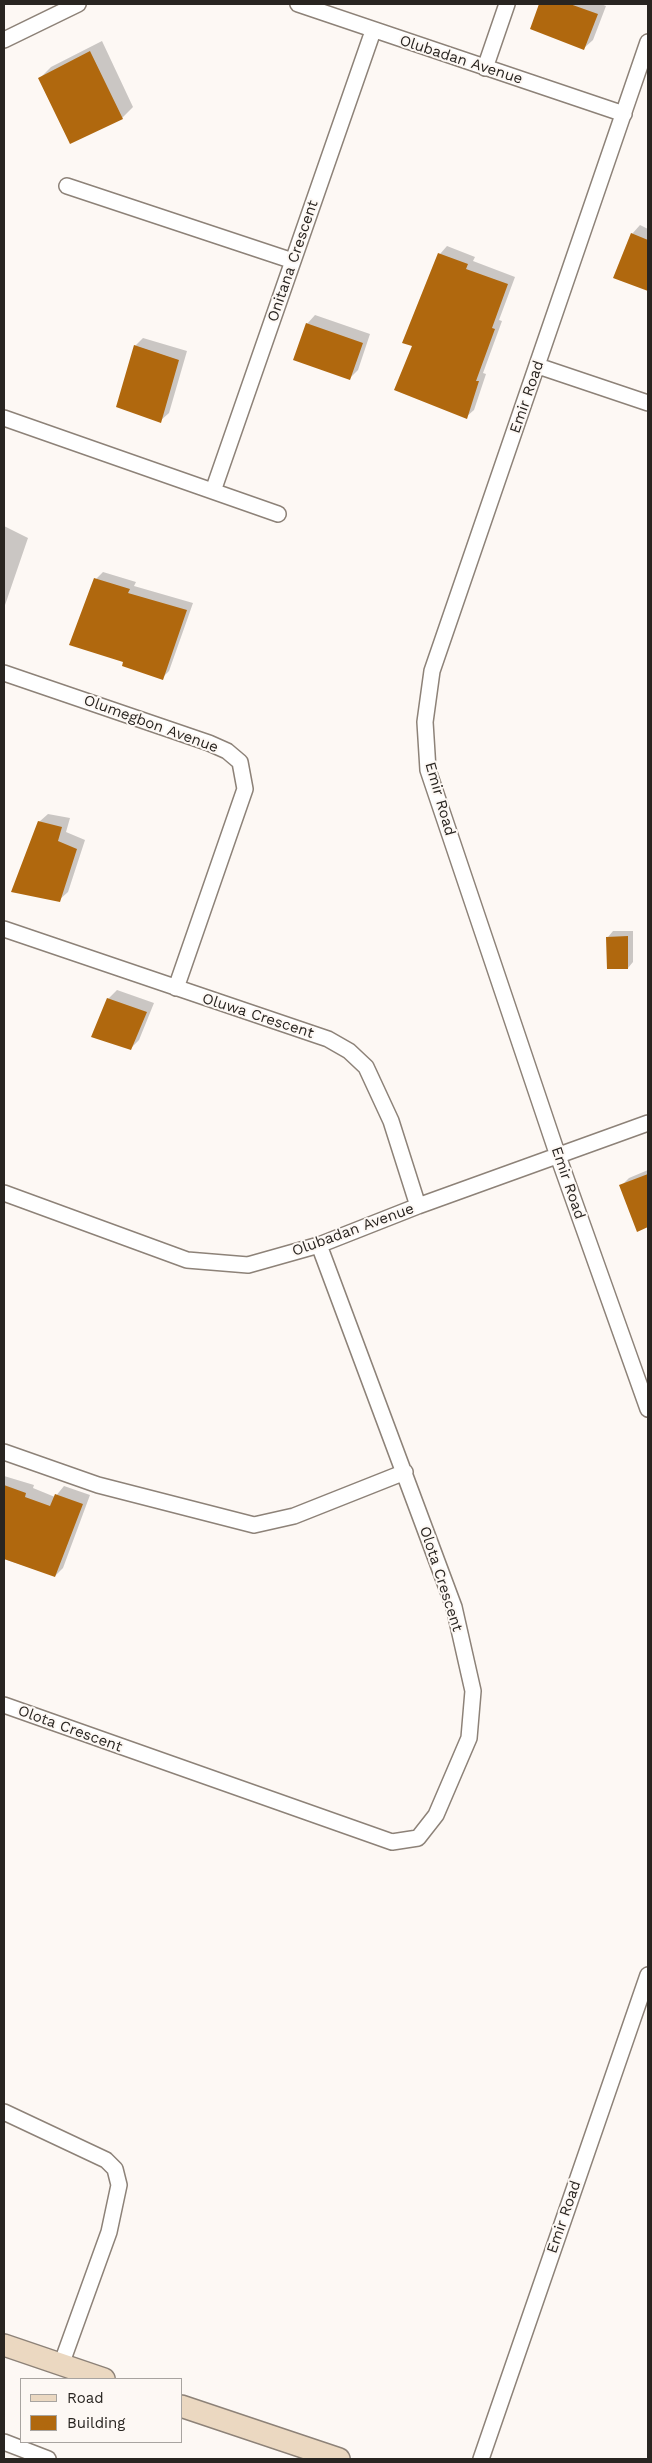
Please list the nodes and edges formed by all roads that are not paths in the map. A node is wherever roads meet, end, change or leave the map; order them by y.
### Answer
1 (78, 4) edge
2 (298, 4) edge
3 (507, 4) edge
4 (373, 31) junction
5 (4, 40) edge
6 (648, 42) edge
7 (485, 68) junction
8 (624, 114) junction
9 (67, 186) dead end
10 (293, 261) junction
11 (538, 366) junction
12 (648, 403) edge
13 (4, 418) edge
14 (214, 491) junction
15 (278, 514) dead end
16 (4, 673) edge
17 (4, 929) edge
18 (176, 988) junction
19 (648, 1123) edge
20 (558, 1156) junction
21 (4, 1192) edge
22 (418, 1206) junction
23 (318, 1245) junction
24 (648, 1409) edge
25 (4, 1452) edge
26 (405, 1472) junction
27 (4, 1705) edge
28 (648, 1975) edge
29 (4, 2112) edge
30 (4, 2345) edge
31 (61, 2365) junction
32 (101, 2378) edge
33 (182, 2406) edge
34 (4, 2442) edge
35 (48, 2459) edge
36 (339, 2459) edge
37 (481, 2459) edge

1 - 5 street
2 - 4 street, Olubadan Avenue
3 - 7 street
4 - 7 street, Olubadan Avenue
4 - 10 street, Onitana Crescent
6 - 8 street, Emir Road
7 - 8 street, Olubadan Avenue
8 - 11 street, Emir Road
9 - 10 street
10 - 14 street, Onitana Crescent
11 - 12 street
11 - 20 street, Emir Road
13 - 14 street
14 - 15 street
16 - 18 street, Olumegbon Avenue
17 - 18 street, Oluwa Crescent
18 - 22 street, Oluwa Crescent
19 - 20 street, Olubadan Avenue
20 - 22 street, Olubadan Avenue
20 - 24 street, Emir Road
21 - 23 street, Olubadan Avenue
22 - 23 street, Olubadan Avenue
23 - 26 street, Olota Crescent
25 - 26 street
26 - 27 street, Olota Crescent
28 - 37 street, Emir Road
29 - 31 street
30 - 31 main road
31 - 32 main road
33 - 36 main road
34 - 35 street

